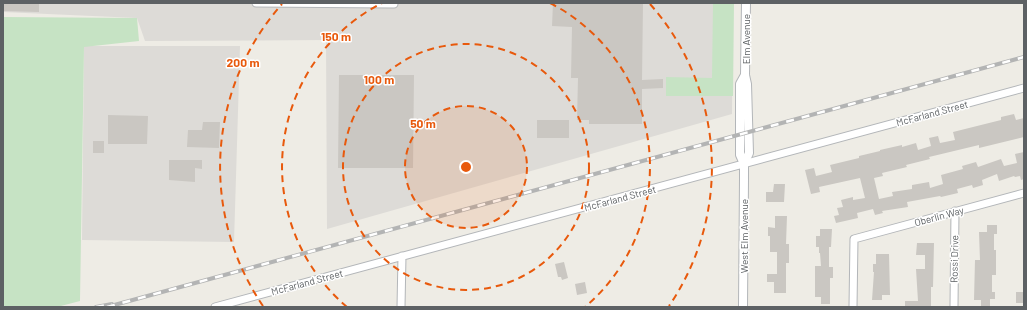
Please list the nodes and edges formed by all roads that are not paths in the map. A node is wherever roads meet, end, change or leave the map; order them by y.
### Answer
1 (256, 3) edge
2 (746, 3) edge
3 (394, 4) edge
4 (1024, 88) edge
5 (744, 134) joint
6 (744, 164) junction
7 (1024, 193) edge
8 (955, 211) junction
9 (402, 256) junction
10 (216, 307) edge
11 (401, 307) edge
12 (743, 307) edge
13 (853, 307) edge
14 (954, 307) edge

1 - 3 street
2 - 5 street, Elm Avenue
4 - 6 street, McFarland Street
5 - 6 street, West Elm Avenue
6 - 9 street, McFarland Street
6 - 12 street, West Elm Avenue
7 - 8 street, Oberlin Way
8 - 13 street, Oberlin Way
8 - 14 street, Rossi Drive
9 - 10 street, McFarland Street
9 - 11 street

